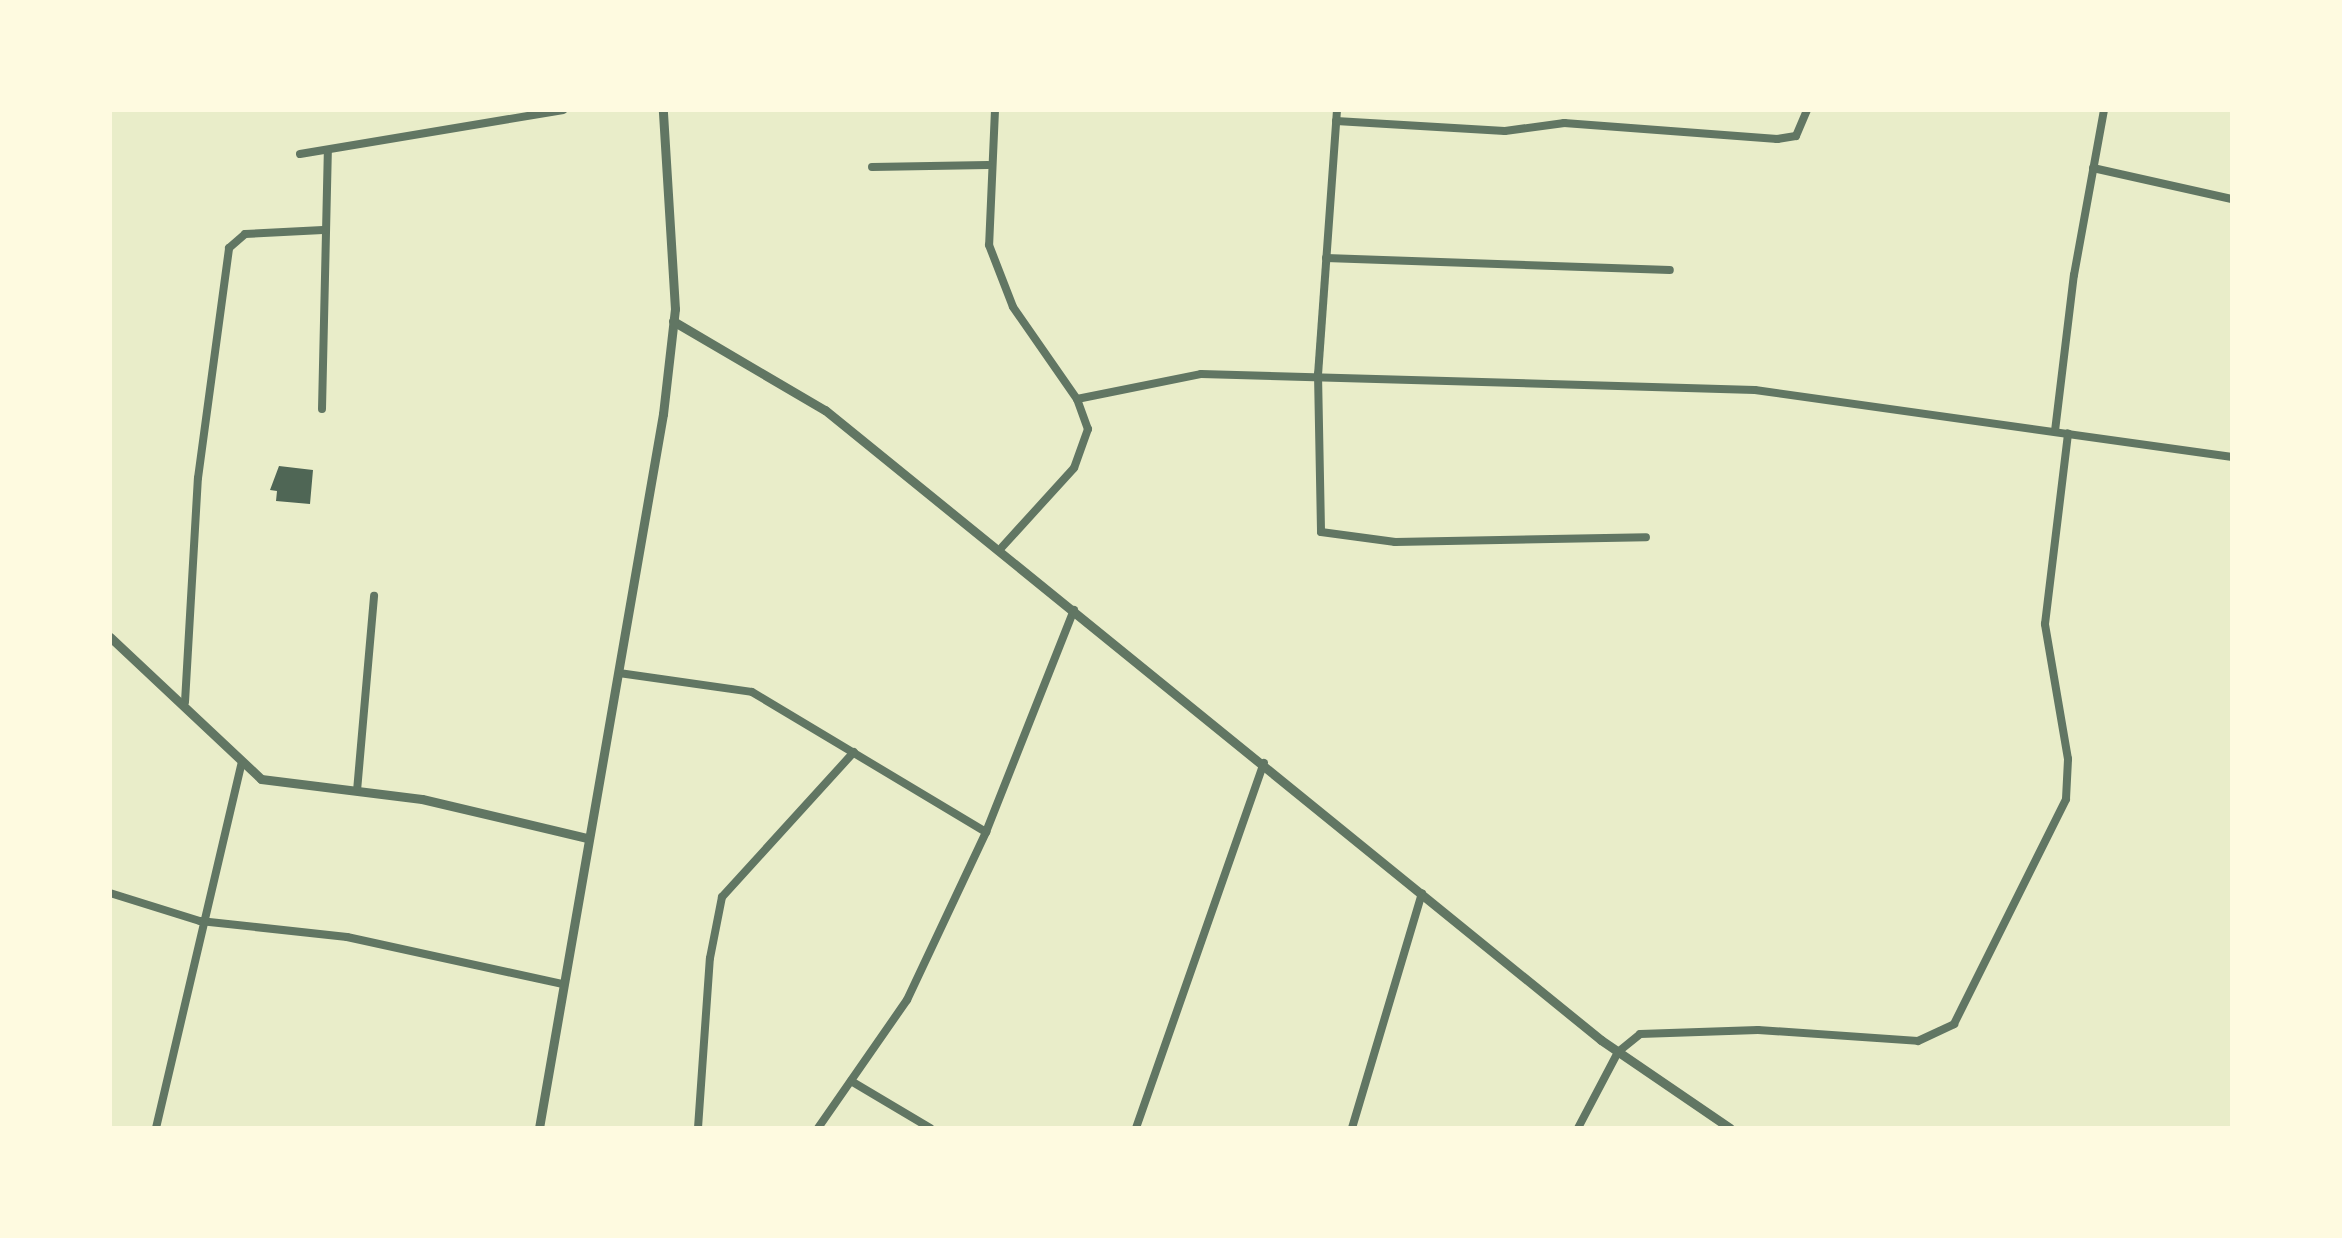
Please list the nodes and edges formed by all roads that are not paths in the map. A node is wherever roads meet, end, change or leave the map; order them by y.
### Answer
1 (562, 110) edge
2 (662, 110) edge
3 (996, 110) edge
4 (1336, 110) edge
5 (1807, 110) edge
6 (2104, 110) edge
7 (1336, 121) junction
8 (328, 152) junction
9 (300, 154) dead end
10 (988, 165) junction
11 (872, 167) dead end
12 (2092, 168) junction
13 (2232, 199) edge
14 (324, 230) junction
15 (1326, 258) junction
16 (1670, 270) dead end
17 (674, 321) junction
18 (1318, 374) junction
19 (1078, 399) junction
20 (322, 409) dead end
21 (2055, 431) junction
22 (2068, 433) junction
23 (2232, 457) edge
24 (1646, 537) dead end
25 (1002, 547) junction
26 (374, 596) dead end
27 (1074, 610) junction
28 (110, 637) edge
29 (620, 673) junction
30 (185, 702) junction
31 (854, 752) junction
32 (1264, 762) junction
33 (241, 765) junction
34 (357, 792) junction
35 (986, 832) junction
36 (587, 838) junction
37 (110, 892) edge
38 (1422, 893) junction
39 (200, 920) junction
40 (562, 984) junction
41 (1618, 1052) junction
42 (851, 1081) junction
43 (156, 1128) edge
44 (539, 1128) edge
45 (698, 1128) edge
46 (818, 1128) edge
47 (930, 1128) edge
48 (1136, 1128) edge
49 (1352, 1128) edge
50 (1578, 1128) edge
51 (1730, 1128) edge

1 - 8 street
2 - 17 street
3 - 10 street
4 - 7 street
5 - 7 street
6 - 12 street
7 - 15 street
8 - 9 street
8 - 14 street
10 - 11 street
10 - 19 street
12 - 13 street
12 - 21 street
14 - 20 street
14 - 30 street
15 - 16 street
15 - 18 street
17 - 25 street
17 - 29 street
18 - 19 street
18 - 21 street
18 - 24 street
19 - 25 street
21 - 22 street
22 - 23 street
22 - 41 street
25 - 27 street
26 - 34 street
27 - 32 street
27 - 35 street
28 - 30 street
29 - 31 street
29 - 36 street
30 - 33 street
31 - 35 street
31 - 45 street
32 - 38 street
32 - 48 street
33 - 34 street
33 - 39 street
34 - 36 street
35 - 42 street
36 - 40 street
37 - 39 street
38 - 41 street
38 - 49 street
39 - 40 street
39 - 43 street
40 - 44 street
41 - 50 street
41 - 51 street
42 - 46 street
42 - 47 street

